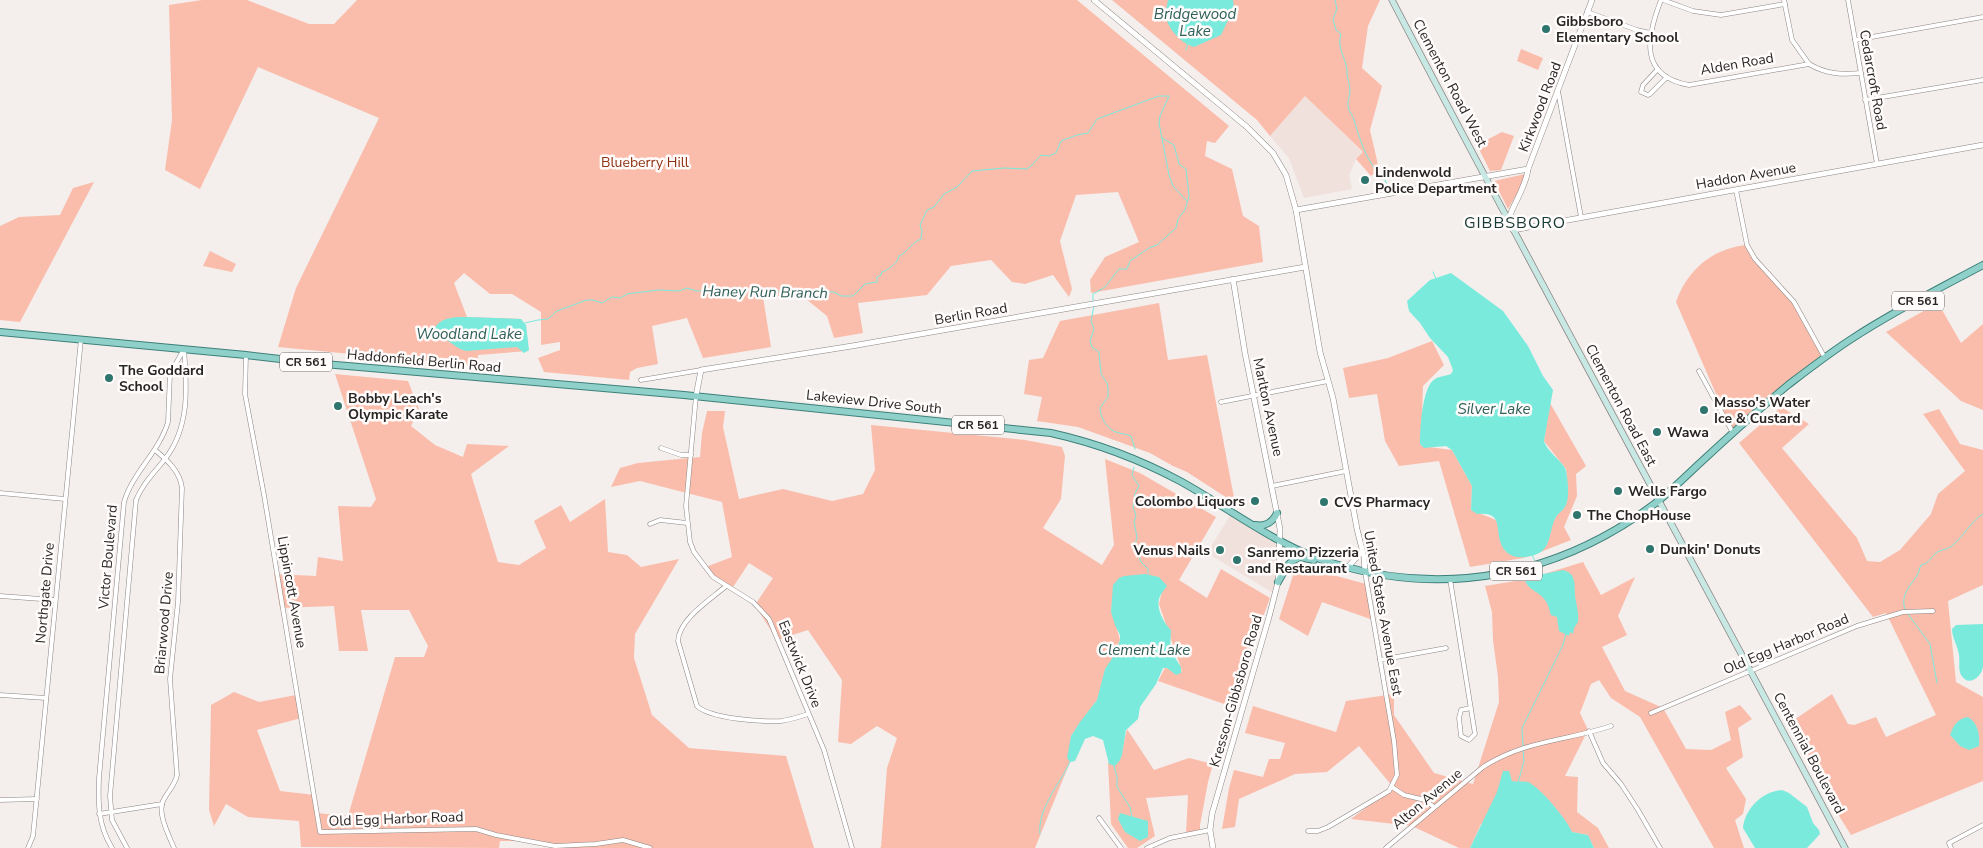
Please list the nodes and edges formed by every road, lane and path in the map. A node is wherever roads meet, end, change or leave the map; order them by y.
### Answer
1 (1094, 0) edge
2 (1392, 0) edge
3 (1592, 0) edge
4 (1662, 0) edge
5 (1848, 0) edge
6 (1785, 2) edge
7 (1587, 12) junction
8 (1983, 17) edge
9 (1650, 33) junction
10 (1855, 40) junction
11 (1809, 64) junction
12 (1658, 69) junction
13 (1861, 73) junction
14 (1667, 76) junction
15 (1983, 80) edge
16 (1558, 90) junction
17 (1865, 100) junction
18 (1983, 145) edge
19 (1877, 164) junction
20 (1528, 169) junction
21 (1486, 177) junction
22 (1736, 190) junction
23 (1296, 210) junction
24 (1581, 217) junction
25 (1508, 221) junction
26 (1513, 230) junction
27 (1983, 265) edge
28 (1304, 267) junction
29 (1233, 279) junction
30 (0, 332) edge
31 (81, 339) junction
32 (184, 349) junction
33 (246, 355) junction
34 (1825, 358) junction
35 (701, 370) junction
36 (1699, 371) dead end
37 (641, 380) dead end
38 (1328, 381) junction
39 (1253, 395) junction
40 (696, 396) junction
41 (1221, 402) dead end
42 (1733, 433) junction
43 (661, 448) dead end
44 (155, 450) junction
45 (691, 455) junction
46 (165, 459) junction
47 (1346, 471) junction
48 (1272, 486) junction
49 (0, 493) edge
50 (65, 499) junction
51 (1658, 501) junction
52 (1277, 513) junction
53 (687, 523) junction
54 (650, 524) dead end
55 (1254, 525) junction
56 (1280, 540) junction
57 (1362, 551) junction
58 (1324, 561) junction
59 (1347, 568) junction
60 (1365, 571) junction
61 (1450, 579) junction
62 (1278, 582) junction
63 (726, 586) junction
64 (0, 596) edge
65 (55, 600) junction
66 (1933, 611) dead end
67 (1446, 648) dead end
68 (1380, 660) junction
69 (1751, 670) junction
70 (0, 695) edge
71 (46, 698) junction
72 (1471, 708) junction
73 (1651, 713) dead end
74 (808, 714) junction
75 (1611, 726) dead end
76 (1589, 731) junction
77 (1392, 787) junction
78 (36, 799) junction
79 (0, 800) edge
80 (162, 804) junction
81 (1434, 807) junction
82 (110, 812) junction
83 (99, 814) junction
84 (1099, 818) dead end
85 (1983, 825) edge
86 (1210, 830) junction
87 (1308, 831) dead end
88 (320, 832) joint
89 (28, 848) edge
90 (112, 848) edge
91 (127, 848) edge
92 (174, 848) edge
93 (650, 848) edge
94 (852, 848) edge
95 (1121, 848) edge
96 (1147, 848) edge
97 (1212, 848) edge
98 (1386, 848) edge
99 (1660, 848) edge
100 (1845, 848) edge
101 (1951, 848) edge

1 - 23 street, United States Avenue East
2 - 21 main road, Clementon Road West
3 - 7 street, Kirkwood Road
4 - 6 street
4 - 9 street
5 - 10 street, Cedarcroft Road
6 - 11 street
7 - 9 street
7 - 16 street, Kirkwood Road
8 - 10 street
9 - 12 street
10 - 13 street, Cedarcroft Road
11 - 13 street
11 - 14 street, Alden Road
12 - 14 street, Alden Road
12 - 14 street
13 - 17 street, Cedarcroft Road
15 - 17 street
16 - 20 street, Kirkwood Road
16 - 24 street
17 - 19 street, Cedarcroft Road
18 - 19 street, Haddon Avenue
19 - 22 street, Haddon Avenue
20 - 21 street
20 - 25 street, Kirkwood Road
21 - 23 street
21 - 25 main road, Clementon Road East
22 - 24 street, Haddon Avenue
22 - 34 street
23 - 28 street, United States Avenue East
24 - 26 street, Haddon Avenue
25 - 26 main road, Clementon Road East
26 - 51 main road, Clementon Road East
27 - 34 main road, CR 561
28 - 29 street, Berlin Road
28 - 38 street, United States Avenue East
29 - 35 street, Berlin Road
29 - 39 street, Marlton Avenue
30 - 31 main road, Haddonfield Berlin Road / CR 561
31 - 32 main road, Haddonfield Berlin Road / CR 561
31 - 50 street, Northgate Drive
32 - 33 main road, Haddonfield Berlin Road / CR 561
32 - 44 street, Victor Boulevard
32 - 46 street, Victor Boulevard
33 - 40 main road, Haddonfield Berlin Road / CR 561
33 - 88 street, Lippincott Avenue
34 - 42 main road, CR 561
35 - 37 street, Berlin Road
35 - 40 street, Eastwick Drive
36 - 42 street
38 - 39 street
38 - 47 street, United States Avenue East
39 - 41 street
39 - 48 street, Marlton Avenue
40 - 45 street, Eastwick Drive
40 - 55 main road, Lakeview Drive South / CR 561
42 - 51 main road, CR 561
43 - 45 street
44 - 46 street, Briarwood Drive
44 - 83 street, Victor Boulevard
45 - 53 street, Eastwick Drive
46 - 80 street, Briarwood Drive
46 - 82 street, Victor Boulevard
47 - 48 street
47 - 57 street, United States Avenue East
48 - 52 street, Marlton Avenue
49 - 50 street
50 - 65 street, Northgate Drive
51 - 61 main road, Lakeview Drive South / CR 561
51 - 69 main road, Clementon Road East
52 - 55 main road
52 - 56 street, Marlton Avenue
53 - 54 street
53 - 63 street, Eastwick Drive
55 - 56 main road, Lakeview Drive South / CR 561
56 - 58 main road, Lakeview Drive South / CR 561
56 - 62 street, Kresson-Gibbsboro Road
57 - 59 street
57 - 60 street, United States Avenue East
58 - 59 main road, Lakeview Drive South / CR 561
58 - 62 main road
59 - 60 main road, Lakeview Drive South / CR 561
60 - 61 main road, Lakeview Drive South / CR 561
60 - 68 street, United States Avenue East
61 - 72 street
62 - 86 street, Kresson-Gibbsboro Road
63 - 74 street, Eastwick Drive
63 - 74 street
64 - 65 street
65 - 71 street, Northgate Drive
66 - 69 street, Old Egg Harbor Road
67 - 68 street
68 - 77 street, United States Avenue East
69 - 73 street, Old Egg Harbor Road
69 - 100 main road, Centennial Boulevard
70 - 71 street
71 - 78 street, Northgate Drive
72 - 72 street
74 - 94 street, Eastwick Drive
75 - 76 street
76 - 81 street, Alton Avenue
76 - 99 street
77 - 81 street
77 - 87 street
78 - 79 street
78 - 89 street, Northgate Drive
80 - 82 street
80 - 92 street
81 - 98 street, Alton Avenue
82 - 83 street
82 - 91 street, Victor Boulevard
83 - 90 street, Victor Boulevard
84 - 95 street
85 - 101 street
86 - 96 street
86 - 97 street, Kresson-Gibbsboro Road
88 - 93 street, Old Egg Harbor Road

